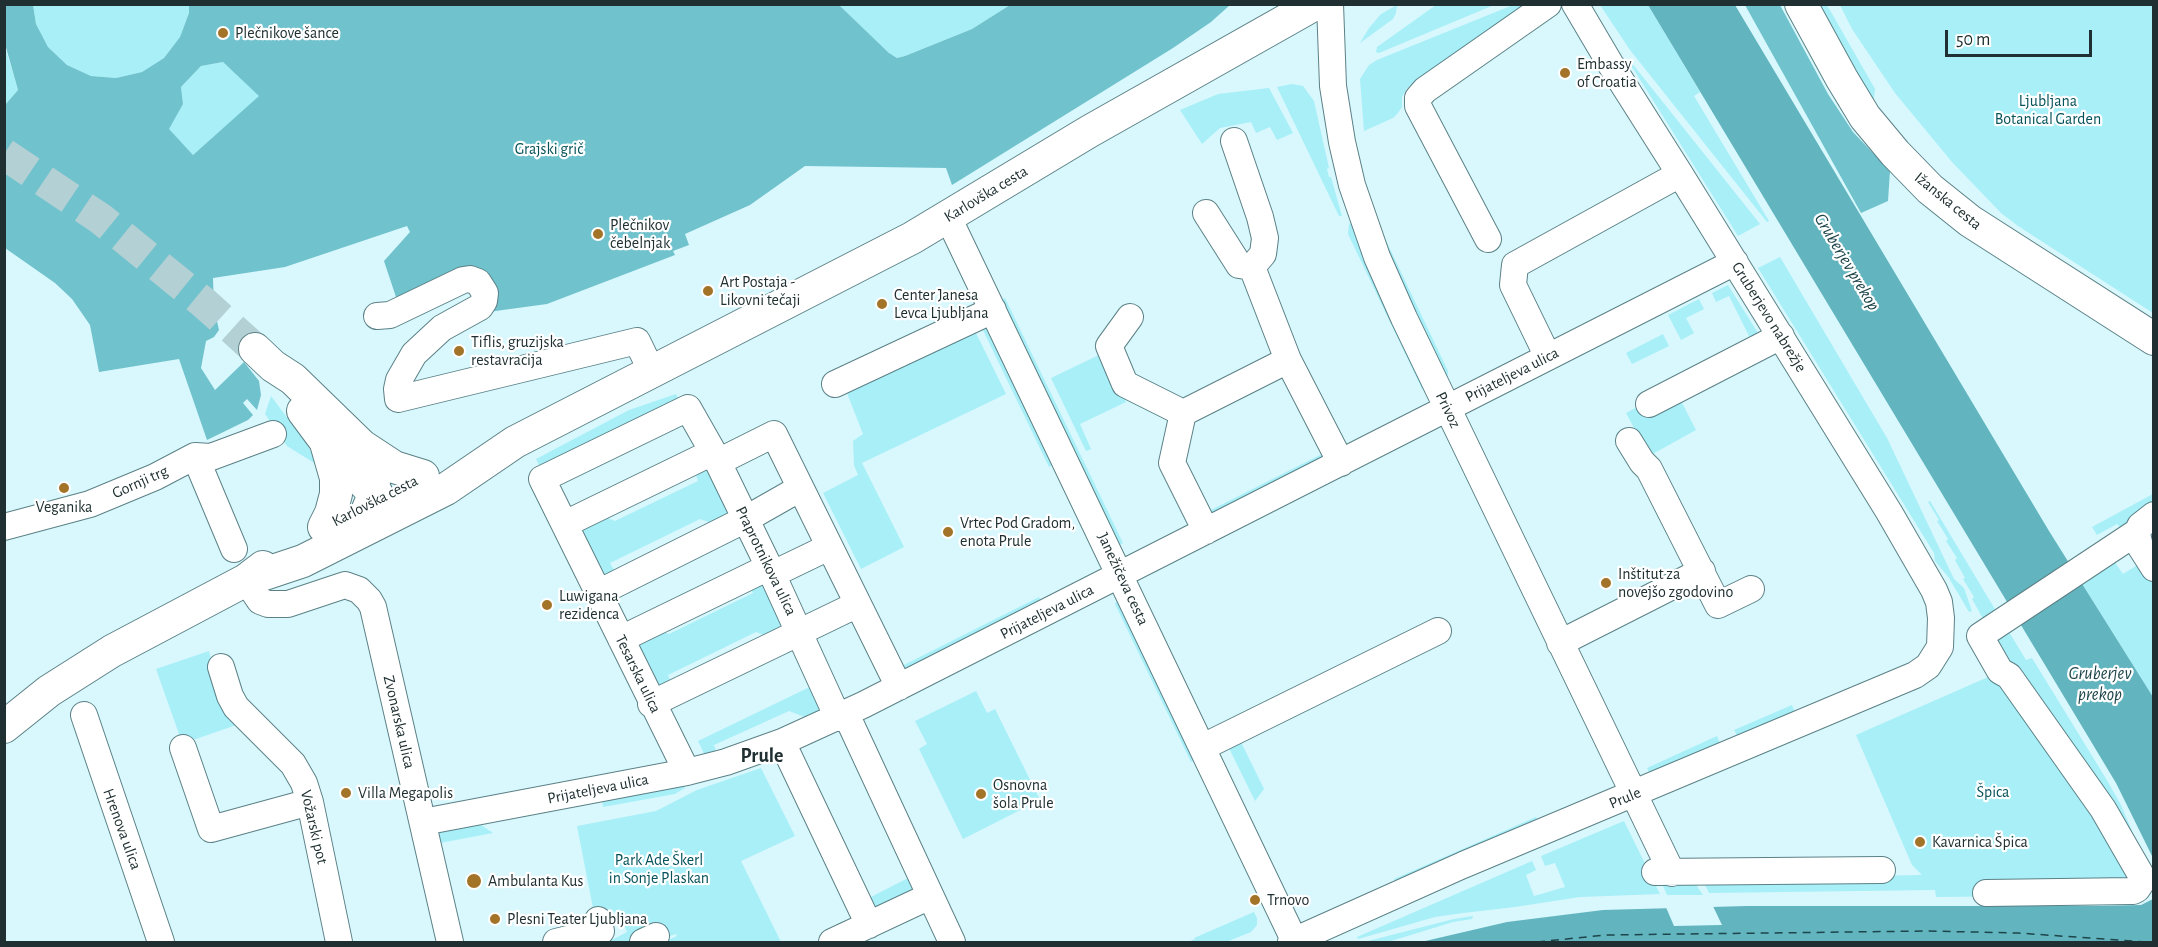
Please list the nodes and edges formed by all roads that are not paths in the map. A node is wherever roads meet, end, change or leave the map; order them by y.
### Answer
1 (1315, 4) edge
2 (1330, 4) edge
3 (1548, 4) edge
4 (1575, 4) edge
5 (1801, 4) edge
6 (1234, 141) dead end
7 (1680, 174) junction
8 (1206, 213) dead end
9 (948, 217) junction
10 (1488, 239) dead end
11 (1735, 262) junction
12 (1252, 267) junction
13 (993, 310) junction
14 (377, 316) dead end
15 (1130, 317) dead end
16 (1781, 336) junction
17 (2154, 339) edge
18 (1548, 357) junction
19 (1288, 360) junction
20 (652, 372) junction
21 (835, 384) dead end
22 (1649, 404) dead end
23 (1448, 409) junction
24 (1183, 413) junction
25 (273, 434) dead end
26 (1629, 441) dead end
27 (326, 442) junction
28 (516, 442) junction
29 (362, 446) junction
30 (195, 456) junction
31 (715, 457) junction
32 (1341, 463) junction
33 (423, 476) junction
34 (542, 480) joint
35 (790, 494) dead end
36 (385, 499) junction
37 (746, 519) junction
38 (565, 524) junction
39 (2145, 524) edge
40 (4, 527) edge
41 (1206, 531) junction
42 (336, 533) junction
43 (830, 547) junction
44 (234, 549) dead end
45 (2154, 568) edge
46 (771, 570) junction
47 (1702, 571) junction
48 (1120, 574) junction
49 (246, 580) junction
50 (1751, 589) dead end
51 (598, 593) junction
52 (858, 604) junction
53 (1438, 631) dead end
54 (801, 633) junction
55 (1941, 636) joint
56 (621, 639) junction
57 (1560, 643) junction
58 (221, 667) dead end
59 (899, 687) junction
60 (651, 704) junction
61 (84, 715) dead end
62 (842, 716) junction
63 (4, 727) edge
64 (782, 742) junction
65 (1203, 747) junction
66 (183, 748) dead end
67 (687, 772) junction
68 (1634, 794) junction
69 (310, 802) junction
70 (423, 822) junction
71 (1882, 870) dead end
72 (1986, 893) dead end
73 (930, 896) junction
74 (598, 920) dead end
75 (869, 925) junction
76 (161, 942) edge
77 (339, 942) edge
78 (450, 942) edge
79 (556, 942) edge
80 (832, 942) edge
81 (952, 942) edge
82 (1294, 942) edge

1 - 9 main road, Karlovška cesta
2 - 23 street, Privoz
3 - 10 street
4 - 7 street, Gruberjevo nabrežje
5 - 17 main road, Ižanska cesta
6 - 12 street
7 - 11 street, Gruberjevo nabrežje
7 - 18 street
8 - 12 street
9 - 13 street, Janežičeva cesta
9 - 20 main road, Karlovška cesta
11 - 16 street, Gruberjevo nabrežje
11 - 18 street, Prijateljeva ulica
12 - 19 street
13 - 21 street
13 - 48 street, Janežičeva cesta
14 - 20 street
15 - 24 street
16 - 22 street
16 - 55 street, Gruberjevo nabrežje
18 - 23 street, Prijateljeva ulica
19 - 24 street
19 - 32 street
20 - 28 main road, Karlovška cesta
23 - 32 street, Prijateljeva ulica
23 - 57 street, Privoz
24 - 41 street
25 - 30 street, Gornji trg
26 - 47 street
27 - 29 main road
27 - 36 main road
27 - 42 main road
28 - 33 main road, Karlovška cesta
28 - 36 main road, Karlovška cesta
29 - 33 main road
29 - 36 main road
30 - 40 street, Gornji trg
30 - 44 street
31 - 34 street, Praprotnikova ulica
31 - 37 street, Praprotnikova ulica
31 - 38 street
31 - 43 street
32 - 41 street, Prijateljeva ulica
33 - 36 main road, Karlovška cesta
34 - 38 street, Tesarska ulica
35 - 37 street
36 - 42 main road, Karlovška cesta
37 - 46 street, Praprotnikova ulica
37 - 51 street
38 - 51 street, Tesarska ulica
39 - 45 street
39 - 72 street
41 - 48 street, Prijateljeva ulica
42 - 49 main road, Karlovška cesta
43 - 46 street
43 - 52 street
46 - 54 street, Praprotnikova ulica
46 - 56 street
47 - 50 street
47 - 57 street
48 - 59 street, Prijateljeva ulica
48 - 65 street, Janežičeva cesta
49 - 63 main road, Karlovška cesta
49 - 70 street, Zvonarska ulica
51 - 56 street, Tesarska ulica
52 - 54 street
52 - 59 street
53 - 65 street
54 - 60 street
54 - 62 street, Praprotnikova ulica
55 - 68 street, Prule
56 - 60 street, Tesarska ulica
57 - 68 street, Privoz
58 - 69 street, Vožarski pot
59 - 62 street, Prijateljeva ulica
60 - 67 street, Tesarska ulica
61 - 76 street, Hrenova ulica
62 - 64 street, Prijateljeva ulica
62 - 73 street, Praprotnikova ulica
64 - 67 street, Prijateljeva ulica
64 - 75 street
65 - 82 street, Janežičeva cesta
66 - 69 street
67 - 70 street, Prijateljeva ulica
68 - 71 street, Privoz
68 - 82 street, Prule
69 - 77 street, Vožarski pot
70 - 78 street, Zvonarska ulica
73 - 75 street
73 - 81 street, Praprotnikova ulica
74 - 79 street
75 - 80 street

